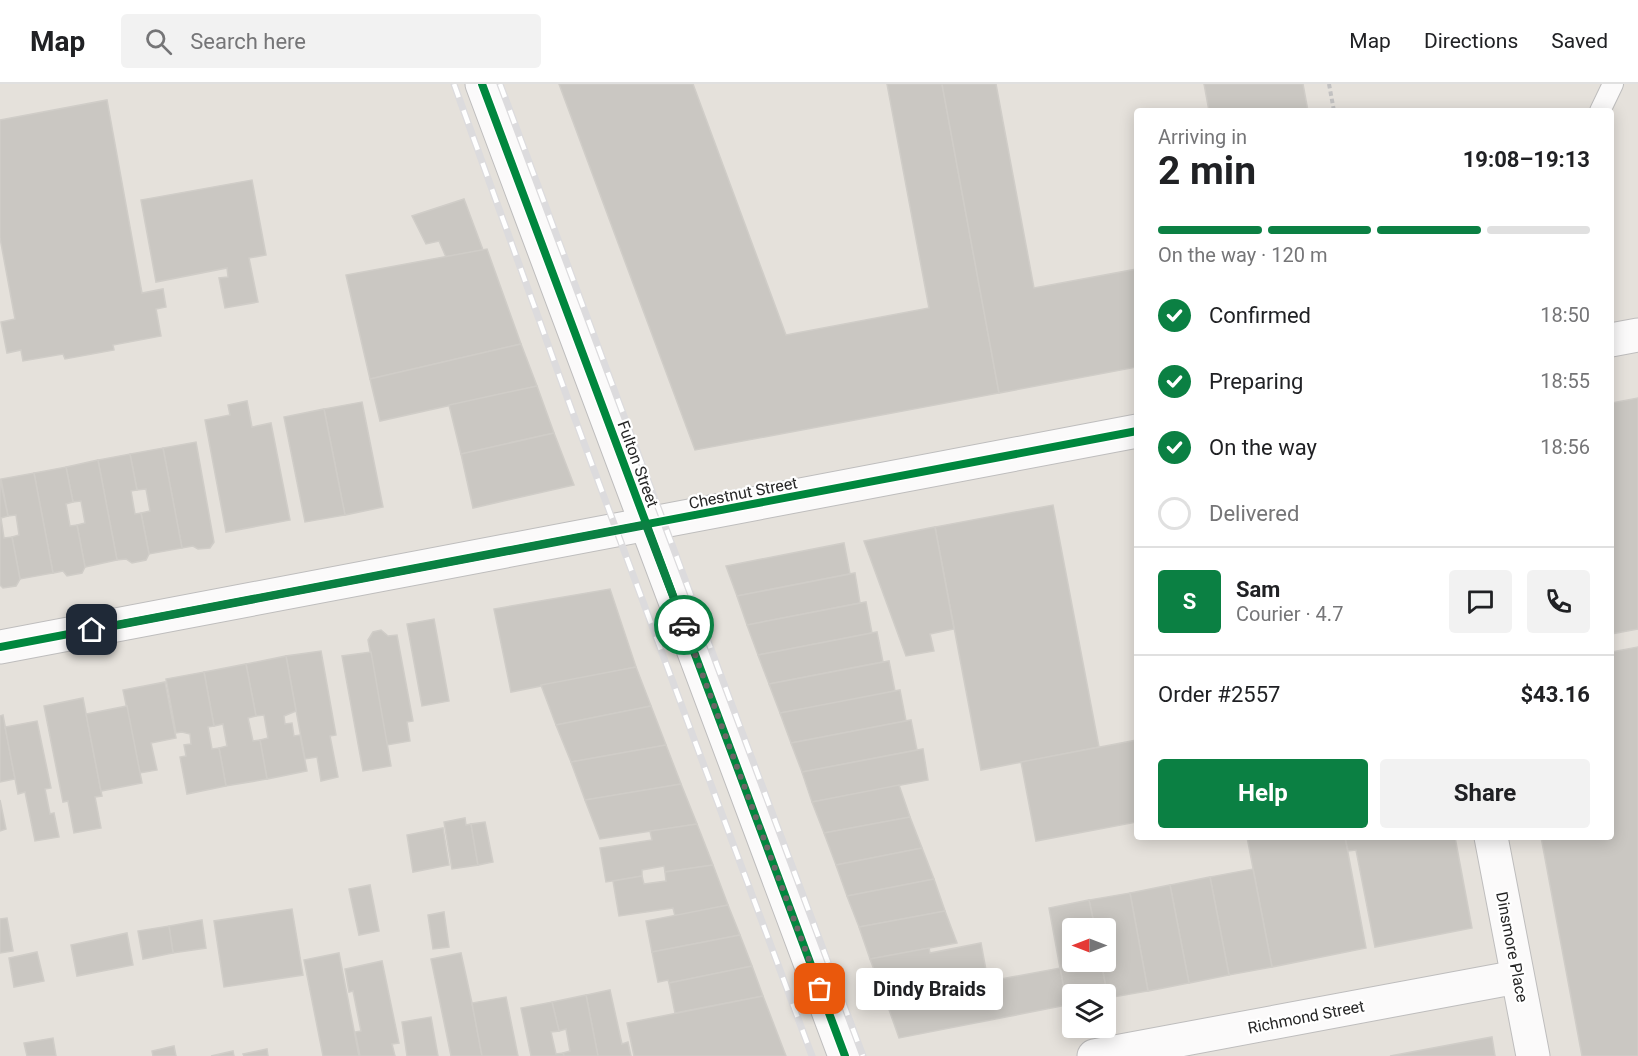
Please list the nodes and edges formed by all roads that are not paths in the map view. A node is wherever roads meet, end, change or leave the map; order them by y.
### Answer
1 (482, 84) edge
2 (1613, 84) edge
3 (1601, 108) edge
4 (1638, 335) edge
5 (1614, 339) edge
6 (1134, 432) edge
7 (646, 525) junction
8 (0, 647) edge
9 (1492, 840) edge
10 (1517, 977) junction
11 (845, 1056) edge
12 (1094, 1056) edge
13 (1533, 1056) edge

1 - 7 street, Fulton Street
2 - 3 lane
4 - 5 street
6 - 7 street, Chestnut Street
7 - 8 street, Chestnut Street
7 - 11 street, Fulton Street
9 - 10 street, Dinsmore Place
10 - 12 street, Richmond Street
10 - 13 street, Dinsmore Place

